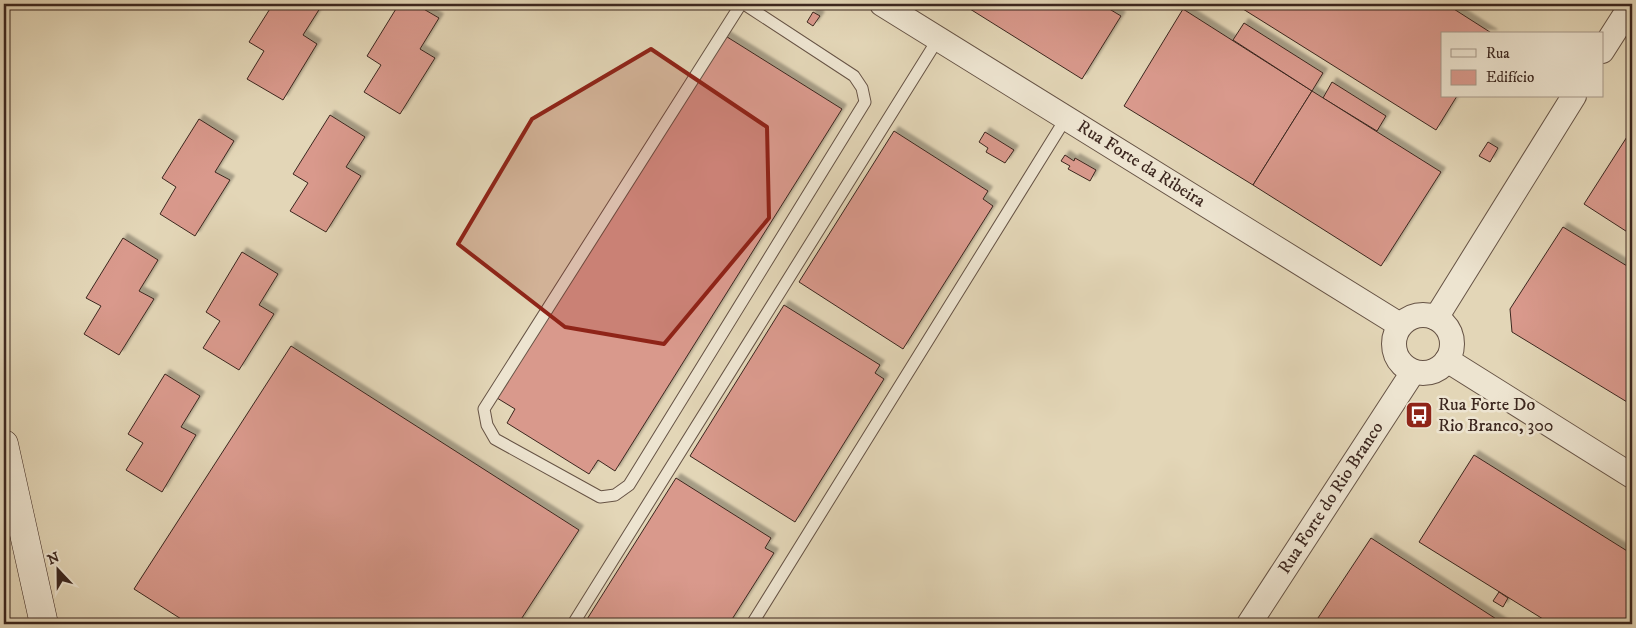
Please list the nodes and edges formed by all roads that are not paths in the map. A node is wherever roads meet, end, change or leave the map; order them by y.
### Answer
1 (742, 4) edge
2 (882, 4) edge
3 (1632, 4) edge
4 (938, 39) junction
5 (1604, 48) edge
6 (1573, 98) edge
7 (1066, 118) junction
8 (1436, 318) junction
9 (1400, 324) junction
10 (1447, 360) junction
11 (1413, 372) junction
12 (4, 444) edge
13 (1632, 476) edge
14 (44, 624) edge
15 (572, 624) edge
16 (752, 624) edge
17 (1249, 624) edge

1 - 1 lane
2 - 4 street, Rua Forte da Ribeira
3 - 5 street
4 - 7 street, Rua Forte da Ribeira
4 - 15 lane
6 - 8 street
7 - 9 street, Rua Forte da Ribeira
7 - 16 lane
8 - 9 street
8 - 10 street
9 - 11 street
10 - 11 street
10 - 13 street
11 - 17 street, Rua Forte do Rio Branco
12 - 14 main road

